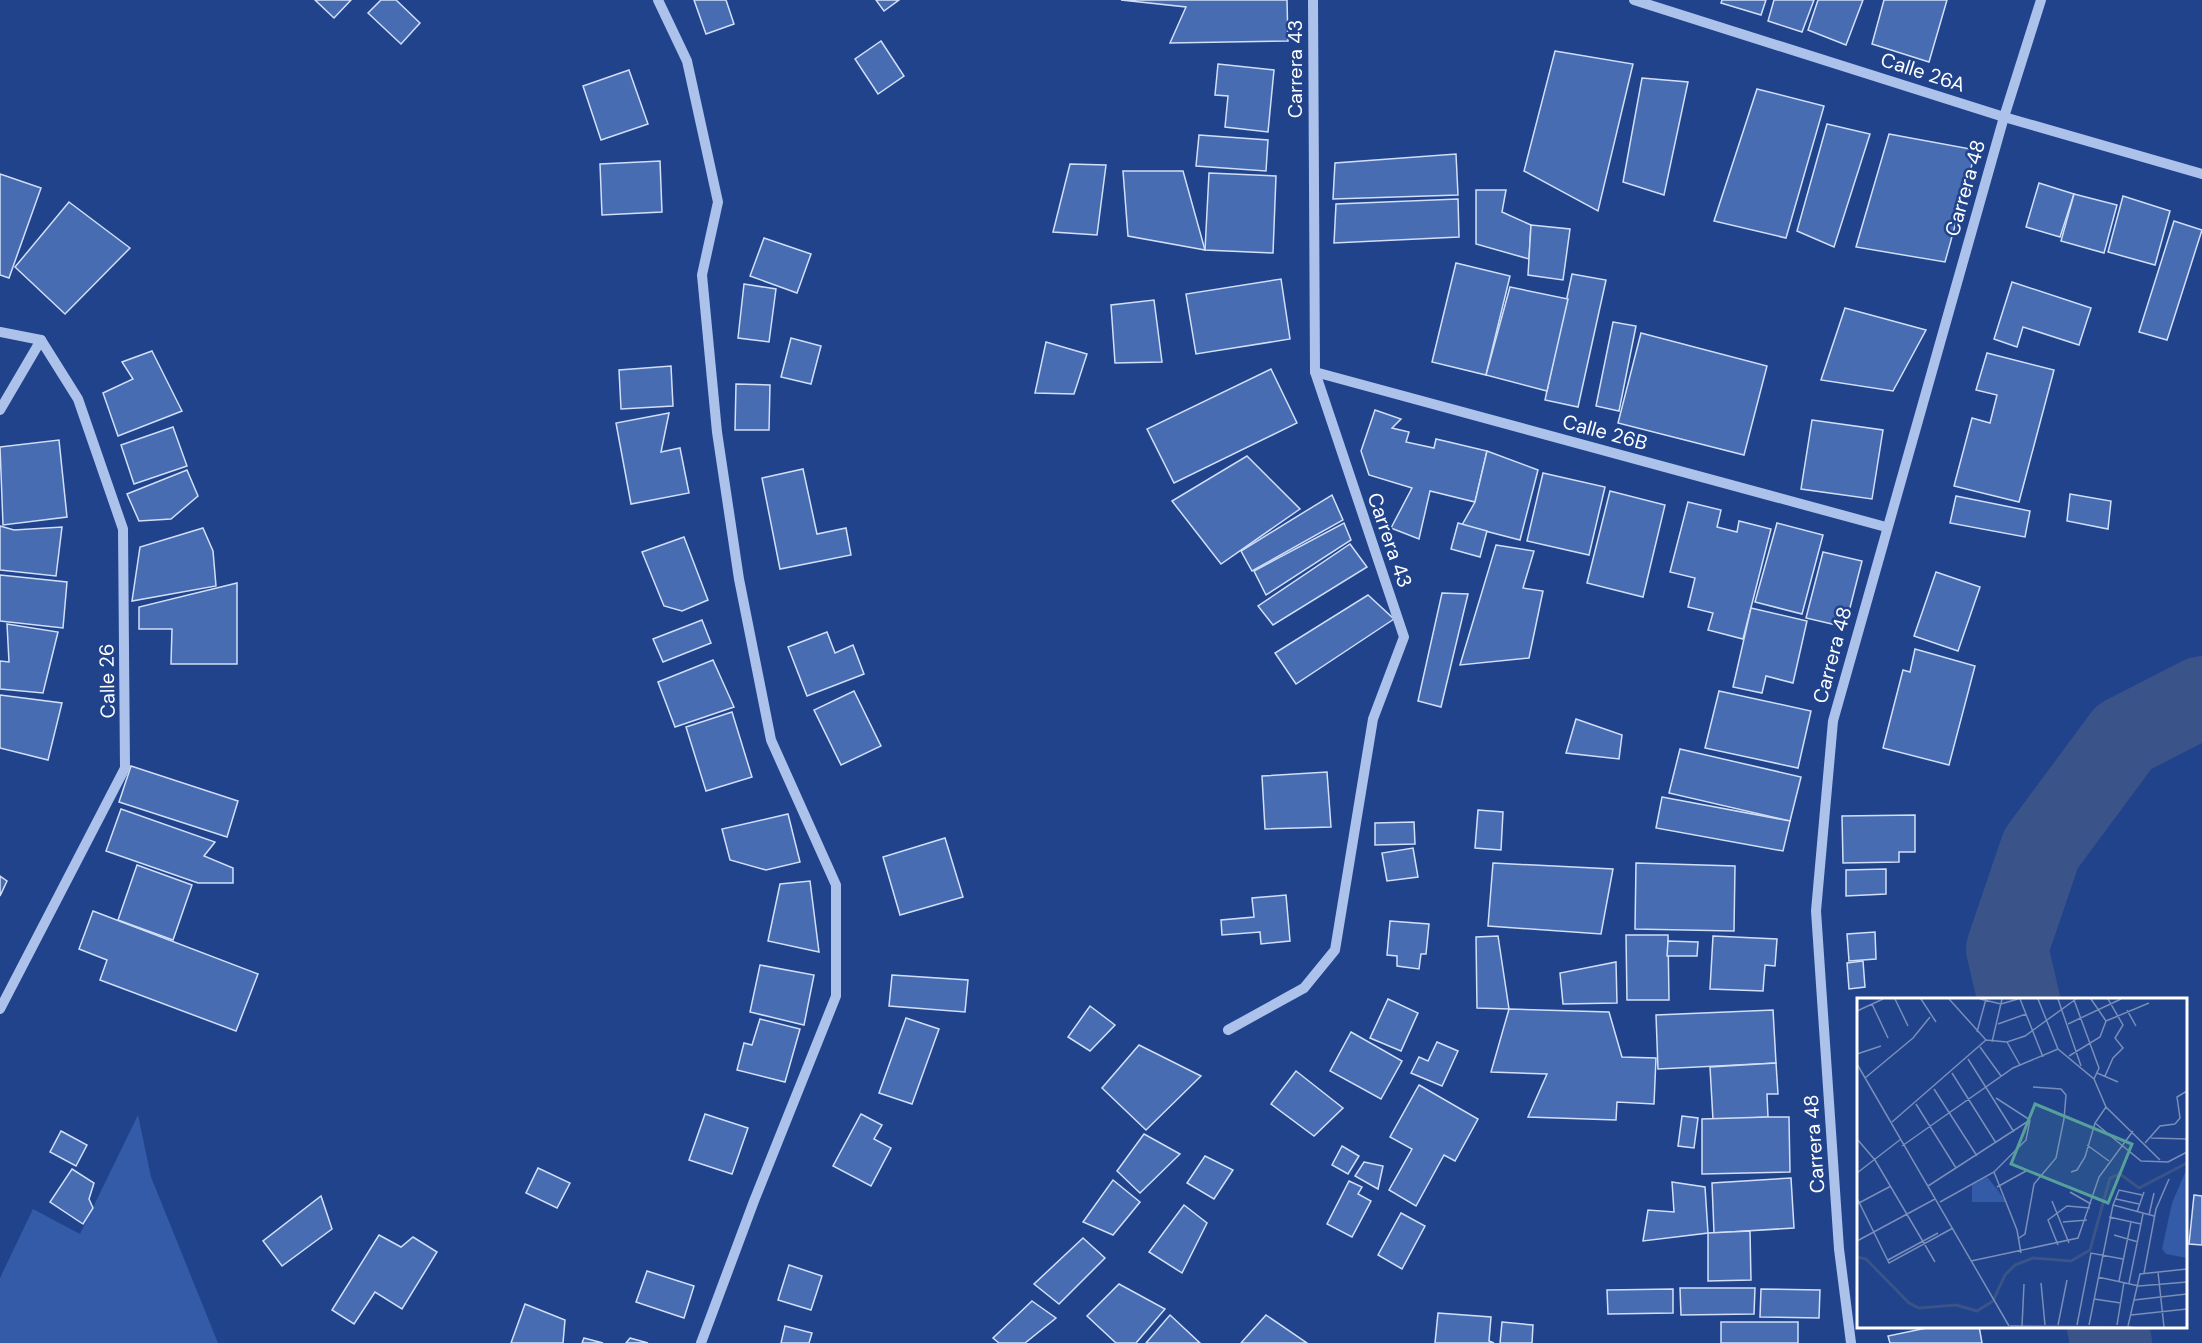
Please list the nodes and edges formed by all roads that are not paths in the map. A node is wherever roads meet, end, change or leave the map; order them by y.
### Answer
1 (658, 0) edge
2 (1313, 0) edge
3 (1635, 0) edge
4 (2041, 0) edge
5 (2004, 117) junction
6 (2202, 174) edge
7 (0, 332) edge
8 (41, 340) junction
9 (1315, 372) junction
10 (0, 410) edge
11 (1886, 527) junction
12 (0, 1009) edge
13 (1228, 1030) dead end
14 (701, 1343) edge
15 (1851, 1343) edge

1 - 14 street
2 - 9 street, Carrera 43
3 - 5 street, Calle 26A
4 - 5 street, Carrera 48
5 - 6 street, Calle 26A
5 - 11 street, Carrera 48
7 - 8 street
8 - 10 street
8 - 12 street, Calle 26
9 - 11 street, Calle 26B
9 - 13 street, Carrera 43
11 - 15 street, Carrera 48

